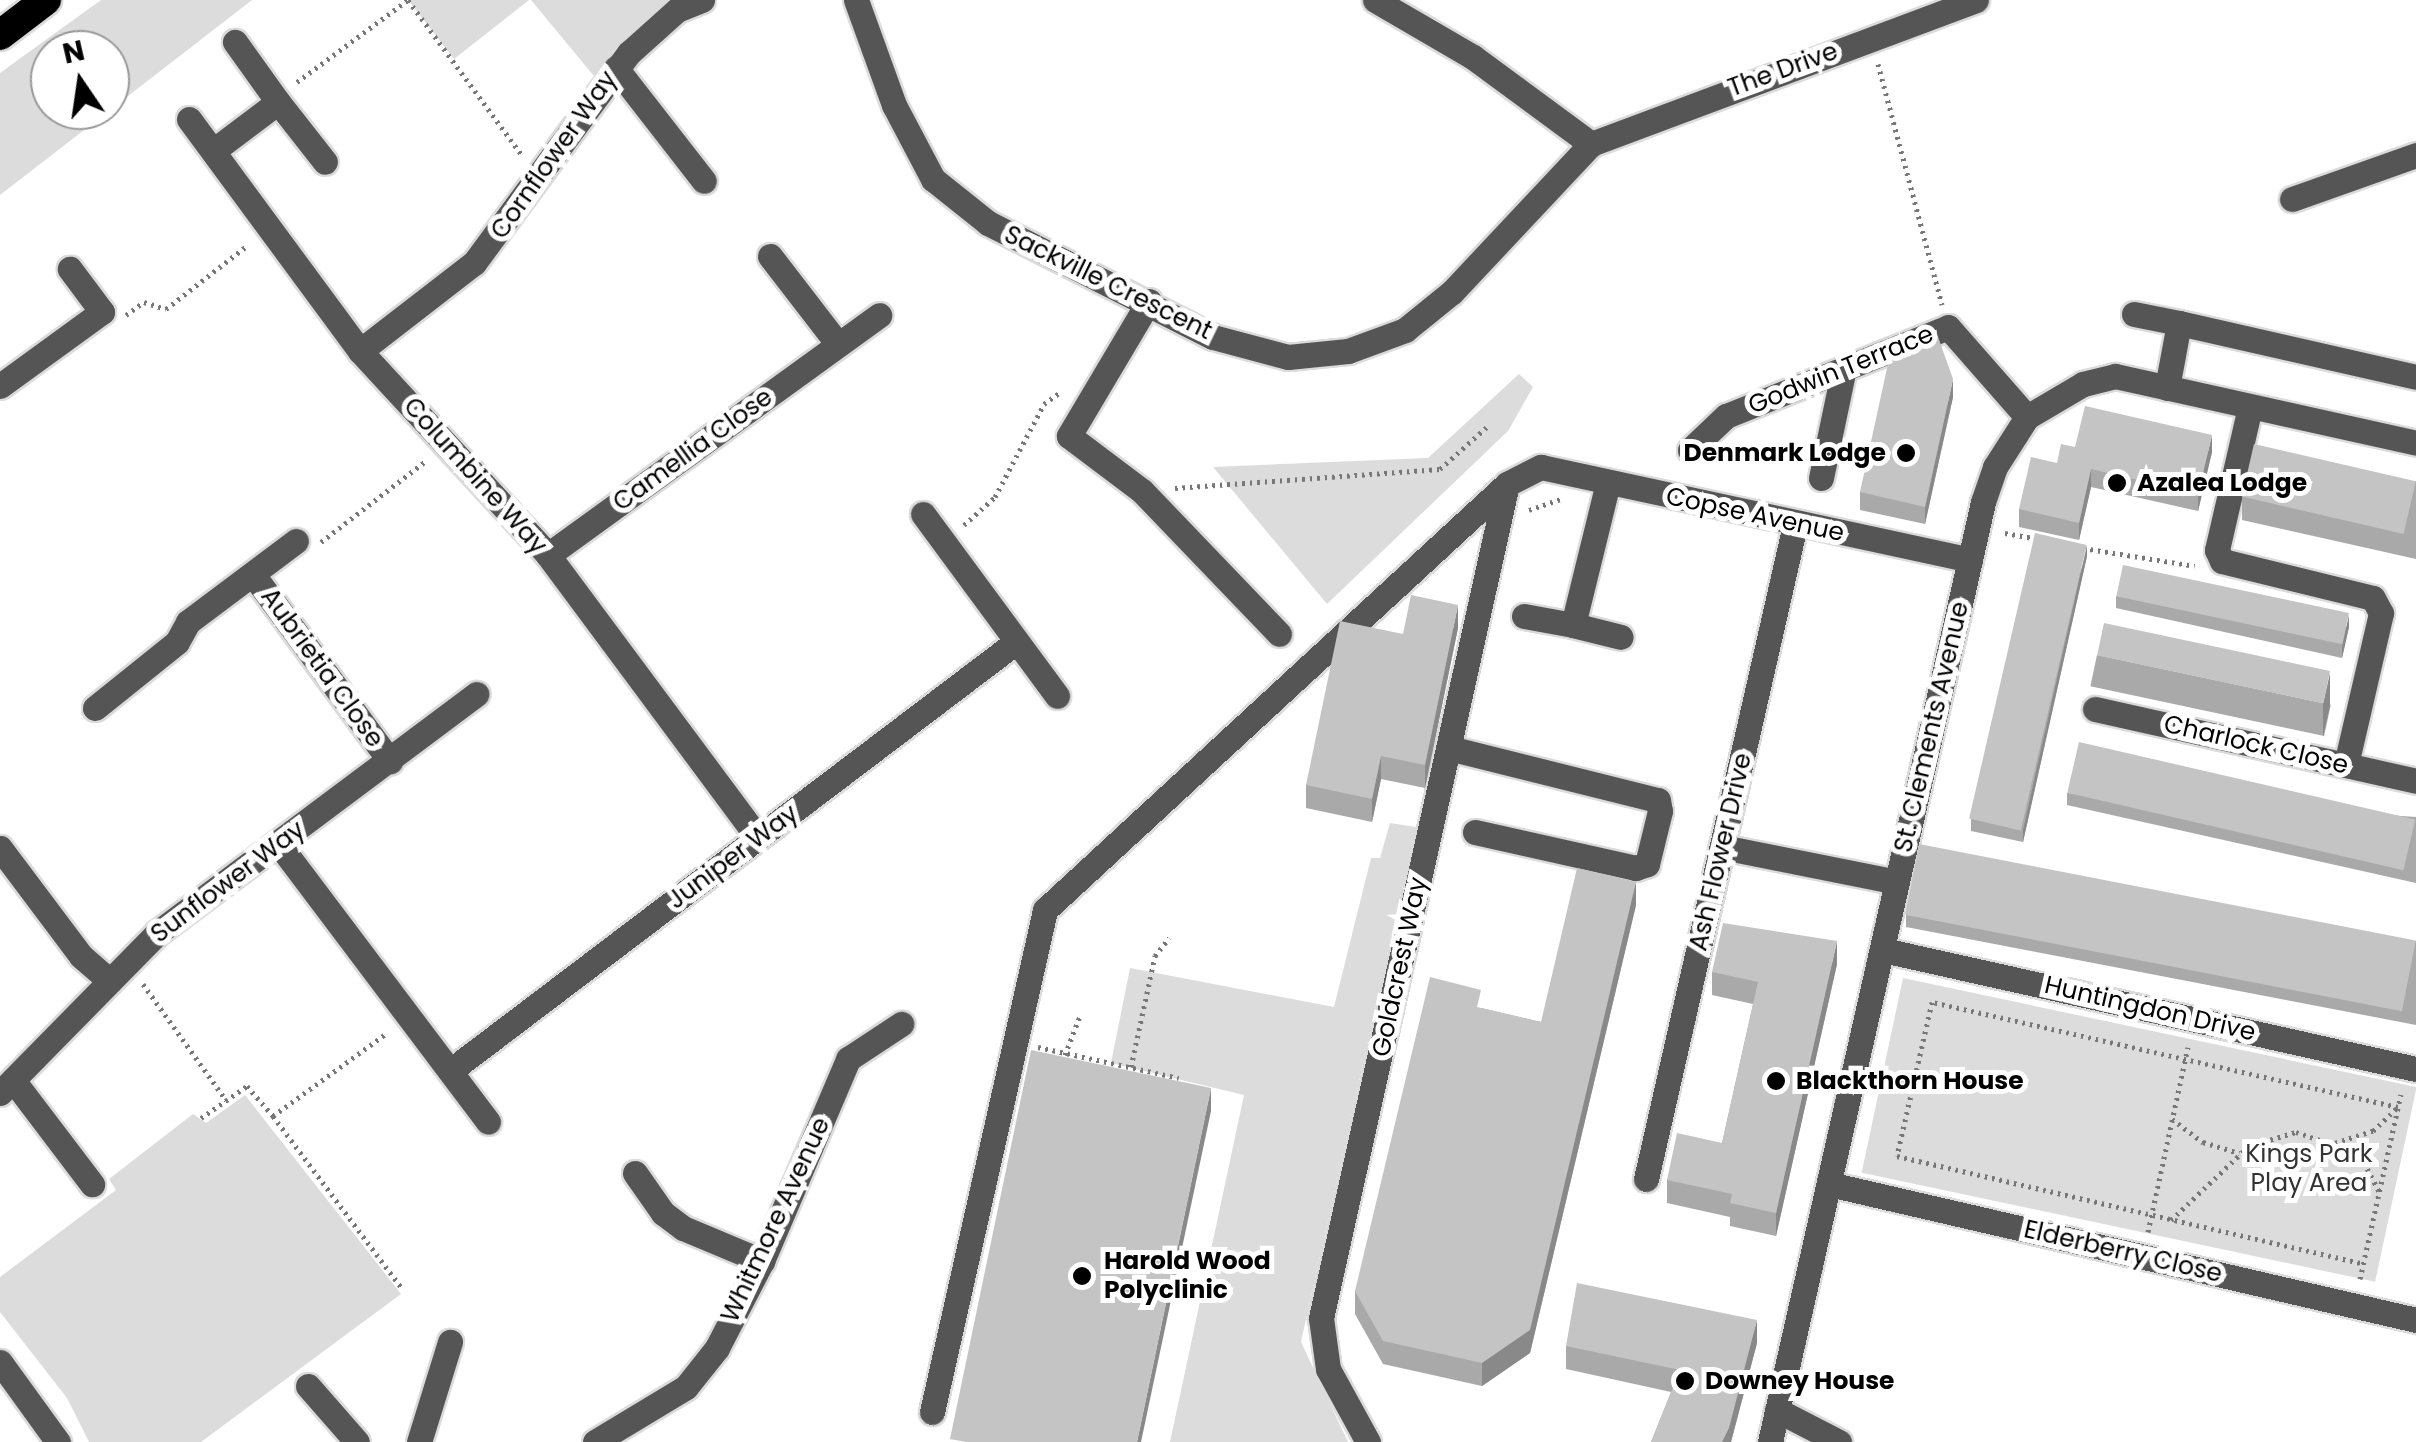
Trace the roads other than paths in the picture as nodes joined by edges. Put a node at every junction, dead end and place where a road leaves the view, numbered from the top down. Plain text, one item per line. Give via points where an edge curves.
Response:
1 (46, 0) edge
2 (702, 0) edge
3 (856, 0) edge
4 (1376, 0) edge
5 (1976, 0) edge
6 (0, 35) edge
7 (235, 42) dead end
8 (616, 68) junction
9 (278, 102) junction
10 (189, 119) dead end
11 (1591, 144) junction
12 (213, 151) junction
13 (2416, 155) edge
14 (325, 162) dead end
15 (704, 181) dead end
16 (2292, 200) dead end
17 (770, 256) dead end
18 (70, 269) dead end
19 (1148, 301) junction
20 (2134, 314) dead end
21 (878, 315) dead end
22 (2179, 323) junction
23 (837, 343) junction
24 (360, 351) junction
25 (1844, 368) junction
26 (4, 374) edge
27 (2416, 377) edge
28 (2167, 388) junction
29 (2250, 407) junction
30 (2027, 417) junction
31 (2416, 443) edge
32 (1690, 450) dead end
33 (1821, 478) dead end
34 (1608, 482) junction
35 (1506, 484) junction
36 (923, 514) dead end
37 (1795, 524) junction
38 (296, 541) road end
39 (548, 556) junction
40 (1970, 560) junction
41 (254, 576) junction
42 (1524, 616) dead end
43 (1573, 625) junction
44 (1279, 634) dead end
45 (1621, 637) dead end
46 (1016, 642) junction
47 (476, 694) dead end
48 (1057, 696) dead end
49 (94, 708) dead end
50 (2095, 709) dead end
51 (1449, 748) junction
52 (390, 761) junction
53 (2346, 765) junction
54 (2416, 781) edge
55 (1474, 832) dead end
56 (757, 836) junction
57 (278, 842) junction
58 (1722, 846) junction
59 (0, 848) edge
60 (1897, 882) junction
61 (1883, 950) junction
62 (118, 972) junction
63 (901, 1024) dead end
64 (2412, 1068) edge
65 (450, 1071) junction
66 (7, 1087) edge
67 (488, 1122) dead end
68 (635, 1174) dead end
69 (1646, 1179) dead end
70 (92, 1184) dead end
71 (1829, 1184) junction
72 (762, 1261) junction
73 (2416, 1320) edge
74 (450, 1342) dead end
75 (0, 1362) edge
76 (308, 1386) dead end
77 (1778, 1410) junction
78 (932, 1412) dead end
79 (601, 1440) edge
80 (58, 1442) edge
81 (357, 1442) edge
82 (419, 1442) edge
83 (1368, 1442) edge
84 (1770, 1442) edge
85 (1838, 1442) edge

1 - 6 highway
2 - 8 street, Cornflower Way via 676,10
3 - 19 street, Sackville Crescent via 894,105 933,180 988,223
4 - 11 street via 1474,57
5 - 11 street, The Drive
7 - 9 street
8 - 15 street
8 - 24 street, Cornflower Way via 474,263
9 - 12 street
9 - 14 street
10 - 12 street, Columbine Way
11 - 19 street, Sackville Crescent via 1452,292 1405,330 1348,351 1288,357 1213,336
12 - 24 street, Columbine Way
13 - 16 street
17 - 23 street
18 - 26 street via 102,312
19 - 44 street via 1068,436 1142,490
20 - 22 street
21 - 23 street, Camellia Close
22 - 27 street
22 - 28 street
23 - 39 street, Camellia Close
24 - 39 street, Columbine Way
25 - 30 street, Godwin Terrace via 1948,327
25 - 32 street, Godwin Terrace via 1726,416
25 - 33 street
28 - 29 street, St. Clements Avenue
28 - 30 street, St. Clements Avenue via 2114,376 2072,389
29 - 31 street, St. Clements Avenue
29 - 53 street via 2217,550 2222,560 2373,598 2380,613
30 - 40 street, St. Clements Avenue via 1995,467
34 - 35 street, Copse Avenue via 1540,467
34 - 37 street, Copse Avenue
34 - 43 street
35 - 51 street, Goldcrest Way
35 - 78 street via 1188,791 1046,910
36 - 46 street
37 - 40 street, Copse Avenue
37 - 58 street, Ash Flower Drive
38 - 41 street
39 - 56 street, Columbine Way
40 - 60 street, St. Clements Avenue
41 - 49 street via 188,622 178,642
41 - 52 street, Aubrietia Close
42 - 43 street
43 - 45 street
46 - 48 street
46 - 56 street, Juniper Way
47 - 52 street, Sunflower Way
50 - 53 street, Charlock Close
51 - 55 street via 1658,800 1660,811 1646,864 1636,868
51 - 83 street, Goldcrest Way via 1322,1318 1328,1369
52 - 57 street, Sunflower Way
53 - 54 street, Charlock Close
56 - 65 street, Juniper Way
57 - 62 street, Sunflower Way
57 - 65 street
58 - 60 street
58 - 69 street, Ash Flower Drive
59 - 62 street via 82,956
60 - 61 street, St. Clements Avenue
61 - 64 street, Huntingdon Drive
61 - 71 street, St. Clements Avenue
62 - 66 street, Sunflower Way
63 - 72 street, Whitmore Avenue via 848,1059
65 - 67 street
66 - 70 street
68 - 72 street via 663,1213
71 - 73 street, Elderberry Close
71 - 77 street, St. Clements Avenue
72 - 79 street, Whitmore Avenue via 717,1348 686,1387
74 - 82 street
75 - 80 street
76 - 81 street
77 - 84 street, St. Clements Avenue
77 - 85 street

